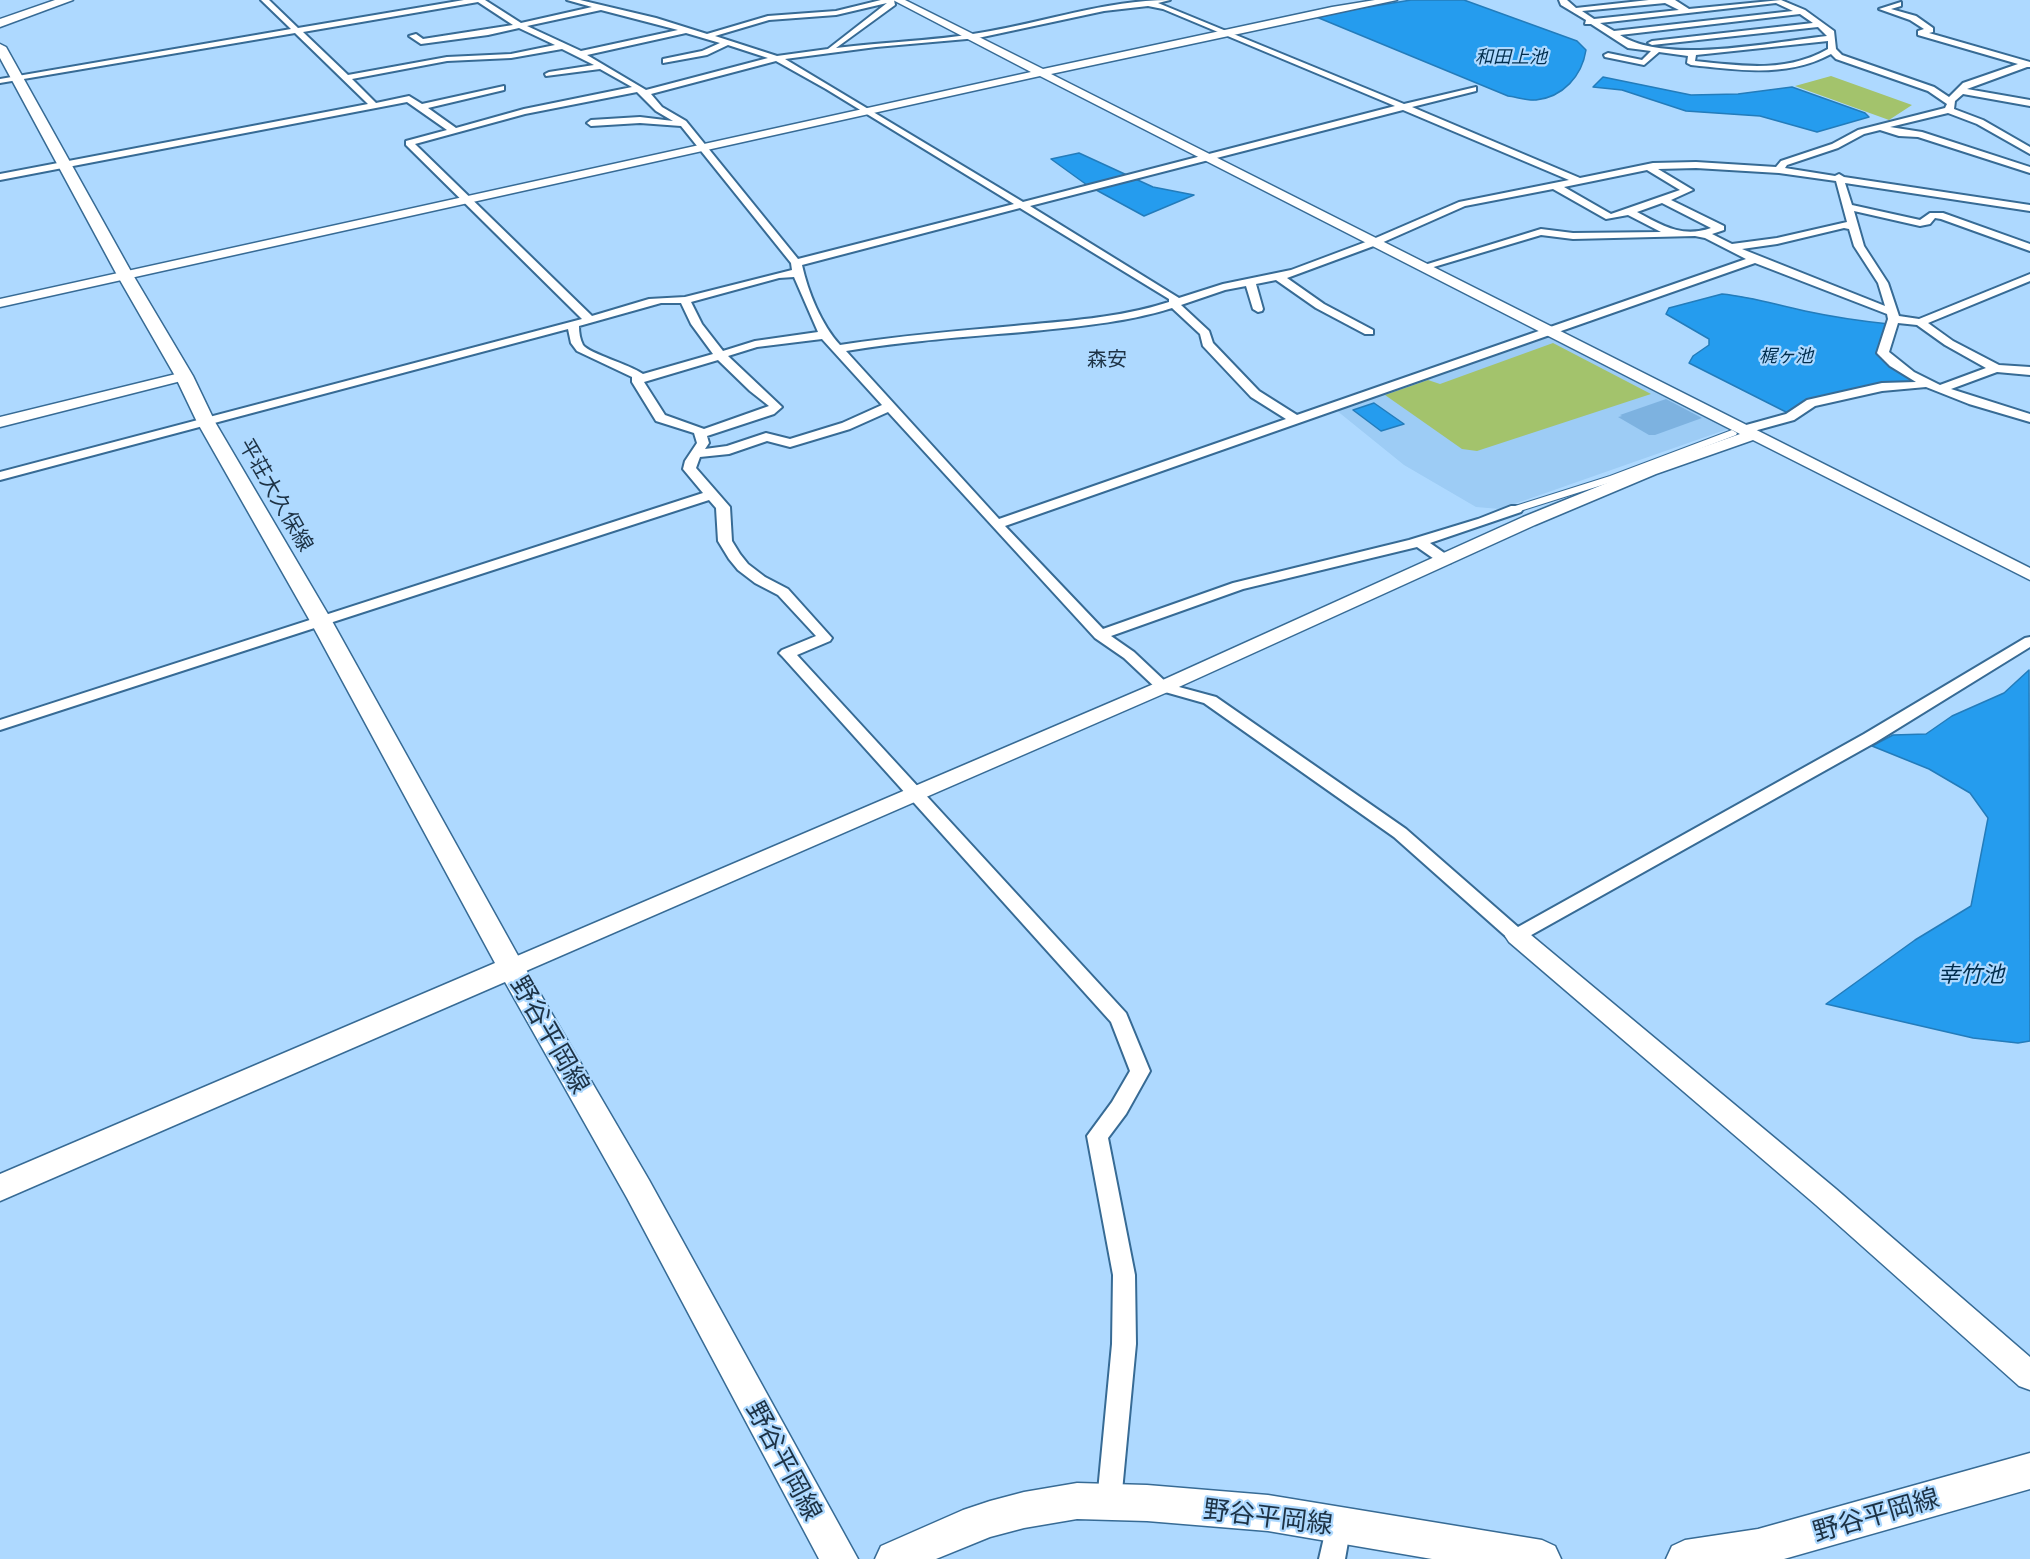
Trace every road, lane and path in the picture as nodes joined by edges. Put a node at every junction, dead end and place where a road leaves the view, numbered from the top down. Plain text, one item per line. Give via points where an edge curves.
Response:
1 (67, 0) edge
2 (265, 0) edge
3 (479, 0) edge
4 (571, 0) edge
5 (890, 0) edge
6 (897, 0) edge
7 (1166, 0) edge
8 (1392, 0) edge
9 (1563, 0) edge
10 (1668, 0) edge
11 (1140, 1) edge
12 (1776, 1) edge
13 (618, 2) dead end
14 (1898, 4) dead end
15 (602, 7) junction
16 (1574, 10) junction
17 (1689, 11) junction
18 (1803, 12) junction
19 (1592, 22) junction
20 (1712, 22) junction
21 (0, 23) edge
22 (1575, 23) dead end
23 (1821, 24) junction
24 (520, 26) junction
25 (298, 31) junction
26 (684, 31) junction
27 (1226, 32) junction
28 (1611, 33) junction
29 (1736, 34) junction
30 (413, 36) dead end
31 (966, 36) junction
32 (705, 37) junction
33 (1832, 38) junction
34 (725, 44) junction
35 (1760, 45) junction
36 (563, 46) junction
37 (1631, 46) junction
38 (0, 47) edge
39 (1657, 50) junction
40 (1722, 50) junction
41 (1832, 50) junction
42 (824, 51) junction
43 (667, 52) dead end
44 (580, 54) junction
45 (1692, 54) junction
46 (1608, 55) dead end
47 (679, 58) junction
48 (777, 58) junction
49 (666, 61) dead end
50 (2028, 64) edge
51 (1801, 65) junction
52 (603, 66) junction
53 (1759, 68) junction
54 (1041, 73) junction
55 (549, 74) dead end
56 (345, 78) junction
57 (8, 80) edge
58 (501, 88) dead end
59 (1473, 89) dead end
60 (641, 91) junction
61 (1961, 91) junction
62 (2030, 103) edge
63 (374, 105) junction
64 (1950, 105) junction
65 (422, 107) junction
66 (1402, 107) junction
67 (866, 111) junction
68 (591, 123) dead end
69 (683, 123) junction
70 (1880, 126) junction
71 (456, 132) junction
72 (703, 147) junction
73 (2030, 151) edge
74 (1209, 158) junction
75 (66, 164) junction
76 (1647, 166) junction
77 (1779, 170) junction
78 (2030, 170) edge
79 (0, 177) edge
80 (1839, 177) junction
81 (1577, 180) junction
82 (1554, 185) junction
83 (467, 199) junction
84 (1664, 200) junction
85 (1022, 206) junction
86 (1848, 207) junction
87 (2030, 208) edge
88 (1629, 212) junction
89 (1851, 226) junction
90 (1703, 234) junction
91 (1674, 235) junction
92 (1375, 242) junction
93 (1731, 247) junction
94 (2030, 248) edge
95 (1755, 259) junction
96 (1423, 267) junction
97 (796, 268) junction
98 (125, 275) junction
99 (1278, 276) junction
100 (2030, 277) edge
101 (1250, 281) junction
102 (685, 300) junction
103 (0, 303) edge
104 (1174, 304) junction
105 (1258, 309) dead end
106 (1893, 316) junction
107 (582, 322) junction
108 (1920, 322) junction
109 (1369, 332) dead end
110 (1549, 332) junction
111 (825, 335) junction
112 (837, 348) junction
113 (722, 355) junction
114 (1996, 368) junction
115 (2030, 371) edge
116 (184, 376) junction
117 (638, 379) junction
118 (1929, 383) junction
119 (1942, 388) junction
120 (891, 406) junction
121 (2030, 418) edge
122 (1297, 420) junction
123 (0, 422) edge
124 (206, 422) junction
125 (1743, 433) junction
126 (700, 434) junction
127 (695, 454) junction
128 (0, 476) edge
129 (713, 494) junction
130 (1515, 509) joint
131 (998, 524) junction
132 (1418, 541) junction
133 (1444, 560) junction
134 (2030, 575) edge
135 (321, 621) junction
136 (1100, 635) junction
137 (2030, 641) edge
138 (1163, 687) junction
139 (0, 725) edge
140 (914, 794) junction
141 (1517, 936) junction
142 (511, 968) junction
143 (0, 1188) edge
144 (2030, 1376) edge
145 (2030, 1472) edge
146 (1109, 1502) junction
147 (1335, 1542) edge
148 (839, 1559) edge
149 (894, 1559) edge
150 (1542, 1559) edge
151 (1697, 1559) edge

1 - 21 main road
2 - 25 street
3 - 24 street
3 - 25 street
4 - 15 street
5 - 32 street via 836,13 768,18
6 - 31 street
6 - 42 street
7 - 11 street
8 - 27 street
9 - 16 street
10 - 16 street
10 - 17 street
11 - 27 street
11 - 31 street
12 - 17 street
12 - 18 street
13 - 15 street
14 - 50 street via 1883,9 1913,18 1930,30 1921,33
15 - 24 street
15 - 26 street
16 - 19 street
17 - 19 street
17 - 20 street
18 - 20 street
18 - 23 street
19 - 22 street
19 - 28 street
20 - 28 street
20 - 29 street
23 - 29 street
23 - 33 street
24 - 30 street via 421,42
24 - 36 street
25 - 56 street
25 - 57 street
26 - 32 street
26 - 44 street
27 - 54 street
27 - 66 street
28 - 37 street
29 - 35 street
29 - 37 street
31 - 42 street
31 - 54 street
32 - 34 street
33 - 35 street
33 - 41 street
34 - 47 street
34 - 48 street
35 - 40 street
35 - 51 street
36 - 44 street
36 - 56 street via 511,56 447,59
37 - 39 street
38 - 57 main road, 平荘大久保線
39 - 45 street
39 - 46 street via 1644,63
40 - 45 street
40 - 53 street
41 - 51 street
41 - 64 street via 1848,61 1931,89
42 - 48 street
43 - 47 street
44 - 52 street
45 - 53 street via 1691,63
47 - 49 street
48 - 60 street
48 - 67 street
50 - 61 street via 1966,85
51 - 53 street
52 - 55 street
52 - 60 street
54 - 67 street
54 - 74 street
56 - 63 street
57 - 75 main road, 平荘大久保線
58 - 65 street
59 - 66 street
60 - 69 street via 659,109
60 - 71 street via 524,112
61 - 62 street
61 - 64 street
63 - 65 street via 409,99
63 - 75 street
64 - 70 street
64 - 73 street
65 - 71 street
66 - 74 street
66 - 81 street
67 - 72 street
67 - 85 street
68 - 69 street
69 - 72 street
70 - 77 street via 1784,163
70 - 78 street via 1899,133 1919,134
71 - 83 street via 409,143
72 - 83 street
72 - 97 street
74 - 85 street
74 - 92 street
75 - 79 street
75 - 98 main road, 平荘大久保線
76 - 77 street
76 - 81 street
76 - 84 street via 1688,190
77 - 80 street
80 - 86 street
80 - 87 street
81 - 82 street
82 - 88 street via 1610,217
82 - 92 street via 1462,204
83 - 98 street
83 - 107 street
84 - 88 street
84 - 90 street via 1720,228
85 - 97 street
85 - 104 street via 1174,298
86 - 89 street
86 - 94 street via 1920,223 1933,215 1943,216
88 - 91 street
89 - 93 street
89 - 106 street via 1883,283
90 - 91 street
90 - 93 street
91 - 96 street via 1573,236 1541,232
92 - 96 street
92 - 99 street
93 - 95 street
95 - 106 street
95 - 110 street
96 - 110 street
97 - 102 street
97 - 111 street
98 - 103 street
98 - 116 main road, 平荘大久保線
99 - 101 street
99 - 109 street via 1320,306
100 - 108 street
101 - 104 street
101 - 105 street
102 - 107 street via 669,298
102 - 113 street via 693,319
104 - 112 street via 1071,324
104 - 122 street via 1205,333 1207,344 1255,394
106 - 108 street
106 - 118 street via 1883,352 1893,364
107 - 117 street via 573,338 584,353 618,364
107 - 124 street
108 - 114 street
110 - 122 street
110 - 125 street
111 - 112 street
111 - 113 street via 755,344
112 - 120 street
113 - 117 street
113 - 126 street via 776,406
114 - 115 street
114 - 119 street
116 - 123 street
116 - 124 main road, 平荘大久保線
117 - 126 street via 660,418
118 - 119 street
118 - 125 street via 1882,387 1812,403 1790,417
119 - 121 street via 1999,411
120 - 127 street via 846,426 790,443 766,437 729,450
120 - 131 street
122 - 131 street
124 - 128 street
124 - 135 main road, 平荘大久保線
125 - 130 street
125 - 133 street
125 - 134 street
126 - 127 street via 703,443
127 - 129 street via 689,469
129 - 135 street
129 - 140 street via 723,507 725,541 734,556 752,573 783,592 825,638 787,653
130 - 132 street
131 - 136 street
132 - 133 street
132 - 136 street via 1237,587
133 - 138 street
135 - 139 street
135 - 142 main road, 平荘大久保線
136 - 138 street via 1129,655
137 - 141 street via 1870,738
138 - 140 street
138 - 141 street via 1210,700 1400,833
140 - 142 street
140 - 146 street via 1119,1018 1140,1071 1097,1136 1124,1275 1124,1344
141 - 144 street via 1826,1197
142 - 143 main road, 野谷平岡線
142 - 148 main road, 野谷平岡線 via 638,1189
145 - 151 main road, 野谷平岡線 via 1758,1548
146 - 147 main road, 野谷平岡線 via 1268,1514
146 - 149 main road, 野谷平岡線 via 1077,1501 990,1519
147 - 150 main road, 野谷平岡線

